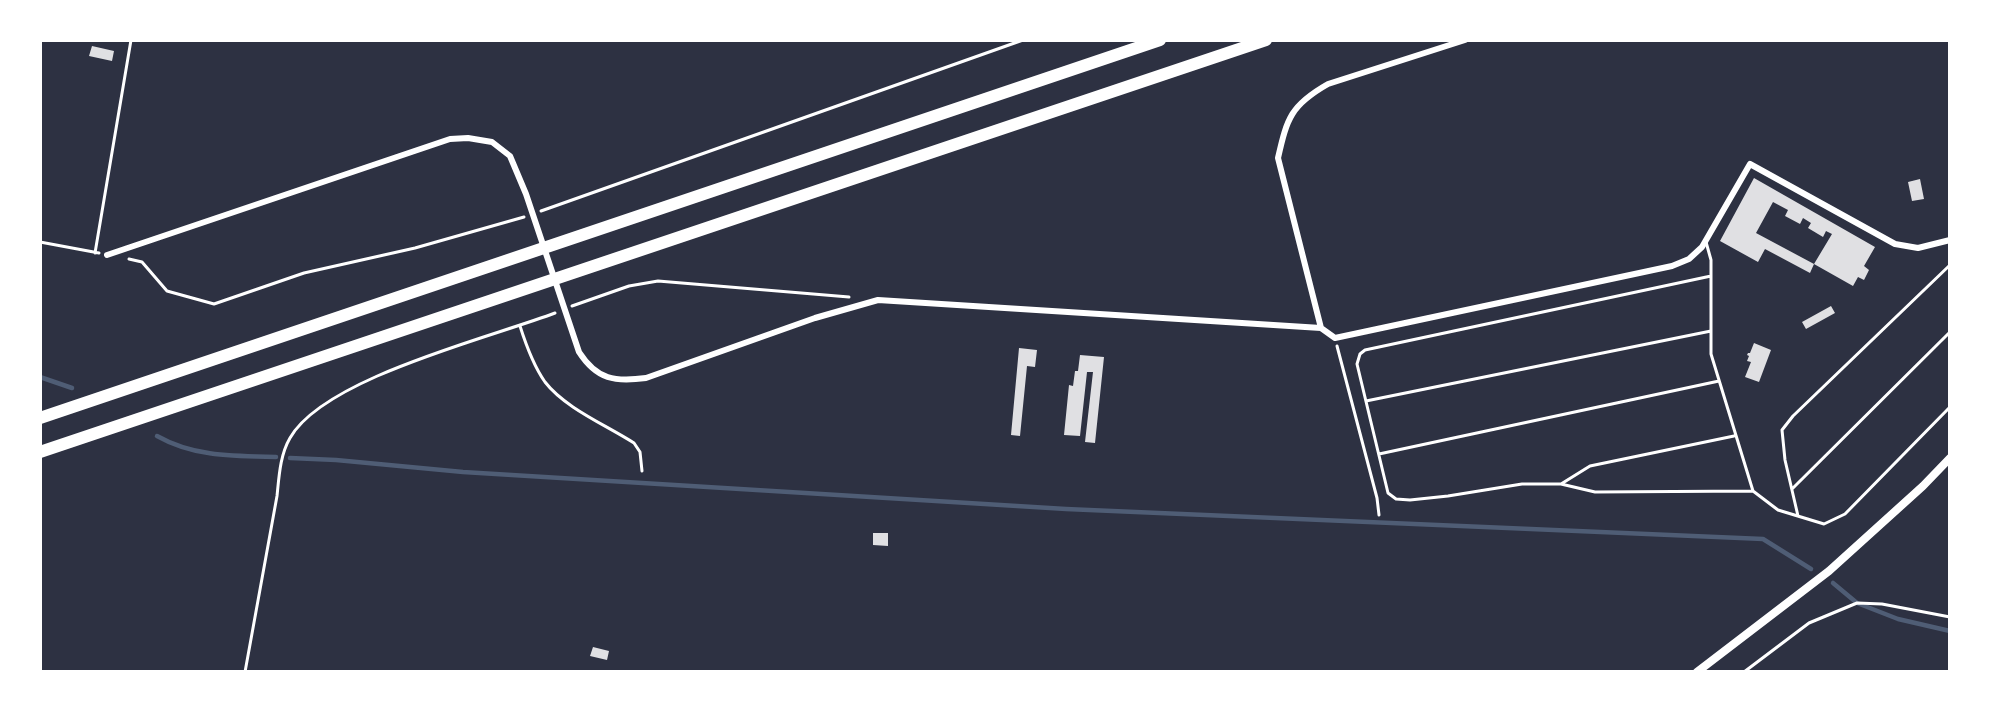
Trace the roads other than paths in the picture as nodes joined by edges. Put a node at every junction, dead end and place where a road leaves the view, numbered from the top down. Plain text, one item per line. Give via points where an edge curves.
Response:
1 (1160, 40) edge
2 (1266, 40) edge
3 (1465, 40) edge
4 (1706, 240) junction
5 (1950, 240) edge
6 (107, 255) dead end
7 (1950, 265) edge
8 (1711, 276) junction
9 (1322, 328) junction
10 (1711, 331) junction
11 (1950, 332) edge
12 (1719, 381) junction
13 (1366, 401) junction
14 (1950, 407) edge
15 (40, 418) edge
16 (1735, 436) junction
17 (41, 452) edge
18 (1379, 454) junction
19 (1950, 458) edge
20 (1561, 484) junction
21 (1792, 489) junction
22 (1753, 491) junction
23 (1798, 516) junction
24 (1696, 672) edge

1 - 15 highway
2 - 17 highway
3 - 9 street via 1328,84 1293,110 1278,158
4 - 5 street via 1750,164 1895,244 1918,248
4 - 8 lane
4 - 9 street via 1689,259 1672,266 1335,338
6 - 9 street via 450,139 468,138 492,142 510,156 579,352 588,366 605,377 624,381 646,378 815,318 878,300
7 - 21 lane via 1782,430
8 - 10 lane
8 - 13 lane via 1365,350 1359,354 1357,364
10 - 12 lane via 1710,354
10 - 13 lane
11 - 21 lane
12 - 16 lane
12 - 18 lane
13 - 18 lane
14 - 23 lane via 1845,514 1824,524
16 - 20 lane via 1590,466
16 - 22 lane
18 - 20 lane via 1388,493 1396,499 1448,496 1522,484
19 - 24 street via 1828,572
20 - 22 lane via 1595,492
21 - 23 lane
22 - 23 lane via 1778,510

